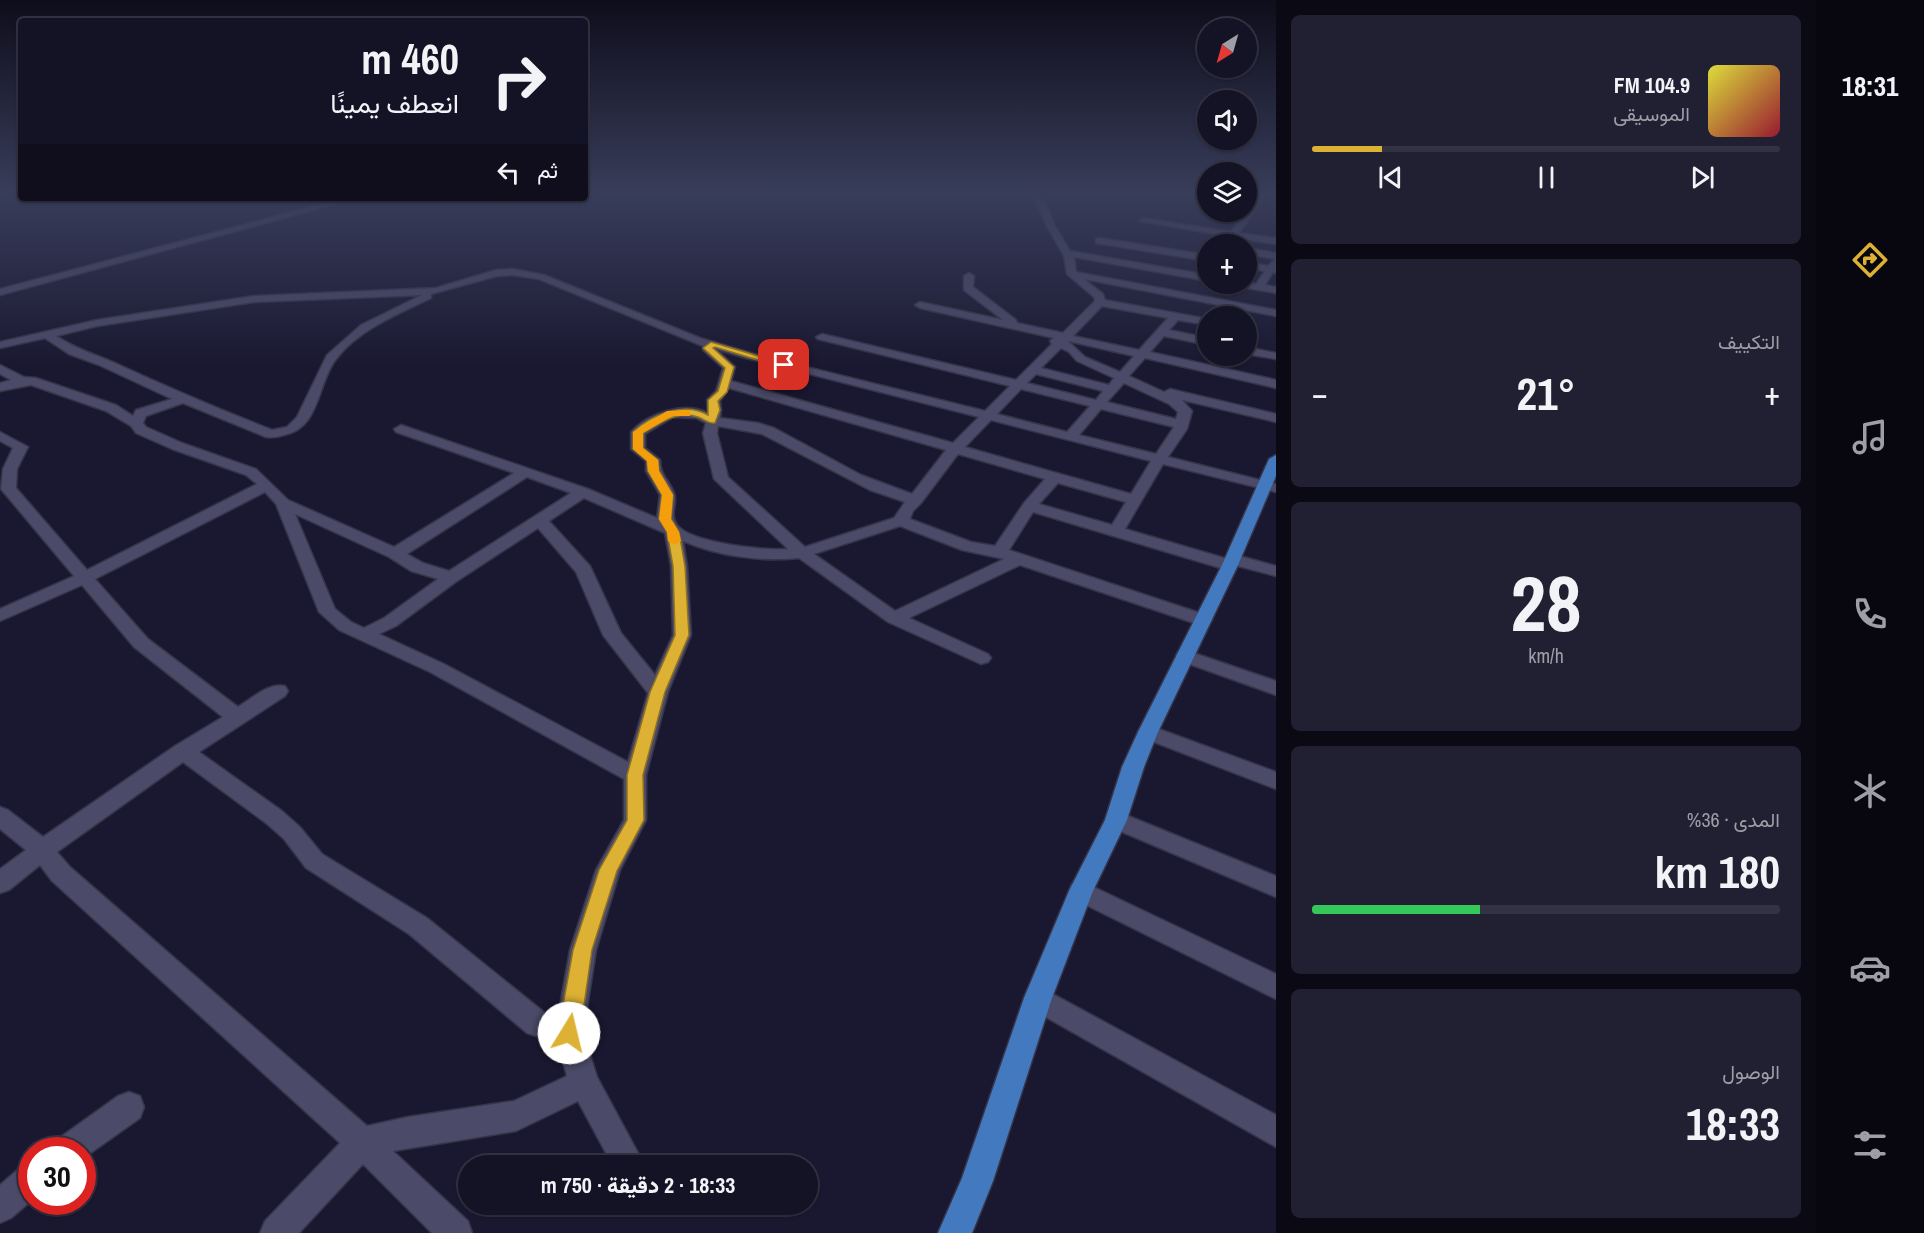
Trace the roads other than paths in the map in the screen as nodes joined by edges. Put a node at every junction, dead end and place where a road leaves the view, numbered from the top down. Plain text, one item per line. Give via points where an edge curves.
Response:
1 (160, 250) edge
2 (1066, 250) edge
3 (1134, 250) edge
4 (1153, 250) edge
5 (1068, 253) junction
6 (1257, 253) edge
7 (1197, 256) edge
8 (1276, 256) edge
9 (1121, 262) junction
10 (1257, 266) edge
11 (1274, 267) edge
12 (1072, 274) junction
13 (969, 276) dead end
14 (1197, 276) edge
15 (1197, 286) edge
16 (1259, 287) joint
17 (1276, 290) edge
18 (436, 291) junction
19 (0, 292) edge
20 (1189, 296) junction
21 (1100, 302) junction
22 (920, 305) dead end
23 (1223, 306) edge
24 (1257, 312) edge
25 (1276, 312) edge
26 (1175, 316) junction
27 (1197, 320) edge
28 (1020, 328) junction
29 (1162, 332) junction
30 (48, 335) junction
31 (822, 337) dead end
32 (1063, 340) junction
33 (1197, 340) edge
34 (714, 344) junction
35 (0, 345) edge
36 (1257, 352) edge
37 (1142, 355) junction
38 (1276, 356) edge
39 (0, 369) edge
40 (1033, 370) junction
41 (22, 381) junction
42 (723, 382) junction
43 (1116, 382) junction
44 (1276, 384) edge
45 (1017, 385) junction
46 (0, 387) edge
47 (1177, 398) junction
48 (183, 399) junction
49 (1098, 404) junction
50 (986, 415) junction
51 (713, 416) junction
52 (1276, 418) edge
53 (136, 423) junction
54 (1180, 424) junction
55 (401, 429) dead end
56 (0, 436) edge
57 (1070, 437) junction
58 (956, 448) junction
59 (1159, 459) junction
60 (1276, 459) edge
61 (8, 461) edge
62 (524, 473) junction
63 (1055, 477) junction
64 (267, 484) junction
65 (1271, 486) edge
66 (583, 492) junction
67 (916, 500) junction
68 (1135, 500) junction
69 (283, 503) junction
70 (1029, 506) junction
71 (539, 520) junction
72 (901, 521) junction
73 (673, 532) junction
74 (1115, 533) junction
75 (801, 553) junction
76 (999, 553) junction
77 (395, 554) junction
78 (1018, 559) junction
79 (1231, 562) junction
80 (1276, 571) edge
81 (86, 577) junction
82 (451, 577) junction
83 (0, 616) edge
84 (894, 618) junction
85 (1203, 620) junction
86 (365, 634) junction
87 (1185, 656) junction
88 (981, 658) dead end
89 (1276, 688) edge
90 (278, 691) dead end
91 (658, 692) junction
92 (237, 717) junction
93 (1148, 732) junction
94 (183, 751) junction
95 (635, 775) junction
96 (1276, 781) edge
97 (0, 816) edge
98 (1116, 820) junction
99 (42, 850) junction
100 (0, 884) edge
101 (1276, 887) edge
102 (1081, 891) junction
103 (1276, 987) edge
104 (1038, 998) junction
105 (569, 1033) junction
106 (584, 1083) junction
107 (129, 1107) dead end
108 (1276, 1132) edge
109 (87, 1137) edge
110 (362, 1142) junction
111 (624, 1155) edge
112 (18, 1191) edge
113 (0, 1207) edge
114 (277, 1233) edge
115 (456, 1233) edge
116 (955, 1233) edge

1 - 19 street
2 - 5 street
3 - 9 street
4 - 7 street
5 - 9 street
5 - 12 street
6 - 8 street
9 - 14 street
10 - 11 street
11 - 16 street
12 - 20 street
12 - 21 street via 1099,296
13 - 28 street via 968,288
15 - 20 street
16 - 17 street
18 - 30 street via 254,299 97,323
18 - 34 street via 496,273 541,277
18 - 48 street via 365,327 331,357 303,419 291,430 271,434
20 - 23 street
21 - 26 street
21 - 32 street
22 - 28 street
24 - 25 street
26 - 27 street
26 - 29 street
28 - 32 street
29 - 33 street
29 - 37 street
30 - 35 street
30 - 48 street via 73,352
31 - 45 street
32 - 37 street
32 - 40 street
32 - 43 street via 1081,359
34 - 42 street via 707,348 729,367
34 - 50 street via 801,370
36 - 38 street
37 - 43 street
37 - 44 street
39 - 41 street
40 - 43 street
40 - 45 street
41 - 46 street
41 - 53 street via 111,408
42 - 51 street via 722,392 713,400
42 - 58 street
43 - 47 street
43 - 49 street
45 - 49 street
45 - 50 street
47 - 52 street
47 - 54 street via 1185,411
48 - 53 street via 141,413
49 - 54 street
49 - 57 street
50 - 57 street
50 - 58 street
51 - 67 street via 769,431 890,495
51 - 73 street via 670,413 638,432 638,449 653,460 653,471 668,495 665,519
51 - 75 street via 710,433 721,479
53 - 64 street via 141,430 251,472
54 - 59 street
55 - 62 street
56 - 61 street via 21,447
57 - 59 street
58 - 63 street
58 - 67 street
59 - 65 street
59 - 68 street
60 - 65 main road
61 - 81 street via 8,489
62 - 66 street
62 - 77 street
63 - 68 street
63 - 70 street
64 - 69 street
64 - 81 street
65 - 79 main road
66 - 71 street
66 - 73 street
67 - 72 street
68 - 74 street
69 - 77 street
69 - 86 street via 328,612 345,626
70 - 74 street
70 - 76 street
71 - 82 street
71 - 91 street via 584,570 612,635
72 - 75 street
72 - 76 street via 968,547
73 - 75 street via 713,548 781,555
73 - 91 street via 679,566 682,635
74 - 79 street
75 - 84 street
76 - 78 street
77 - 82 street via 417,567
78 - 84 street
78 - 85 street
79 - 80 street
79 - 85 main road
81 - 83 street
81 - 92 street via 141,643
82 - 86 street via 390,622
84 - 88 street
85 - 87 main road
86 - 95 street via 437,668
87 - 89 street
87 - 93 main road
90 - 92 street
91 - 95 street
92 - 94 street
93 - 96 street
93 - 98 main road
94 - 99 street
94 - 105 street via 274,817 314,861 417,926 537,1024
95 - 105 street via 635,820 608,870 582,950
97 - 99 street
98 - 101 street
98 - 102 main road
99 - 100 street
99 - 110 street via 61,874
102 - 103 street
102 - 104 main road
104 - 108 street
104 - 116 main road via 977,1181
105 - 106 street
106 - 110 street via 516,1116
106 - 111 street
107 - 109 street
110 - 114 street
110 - 115 street
112 - 113 street

